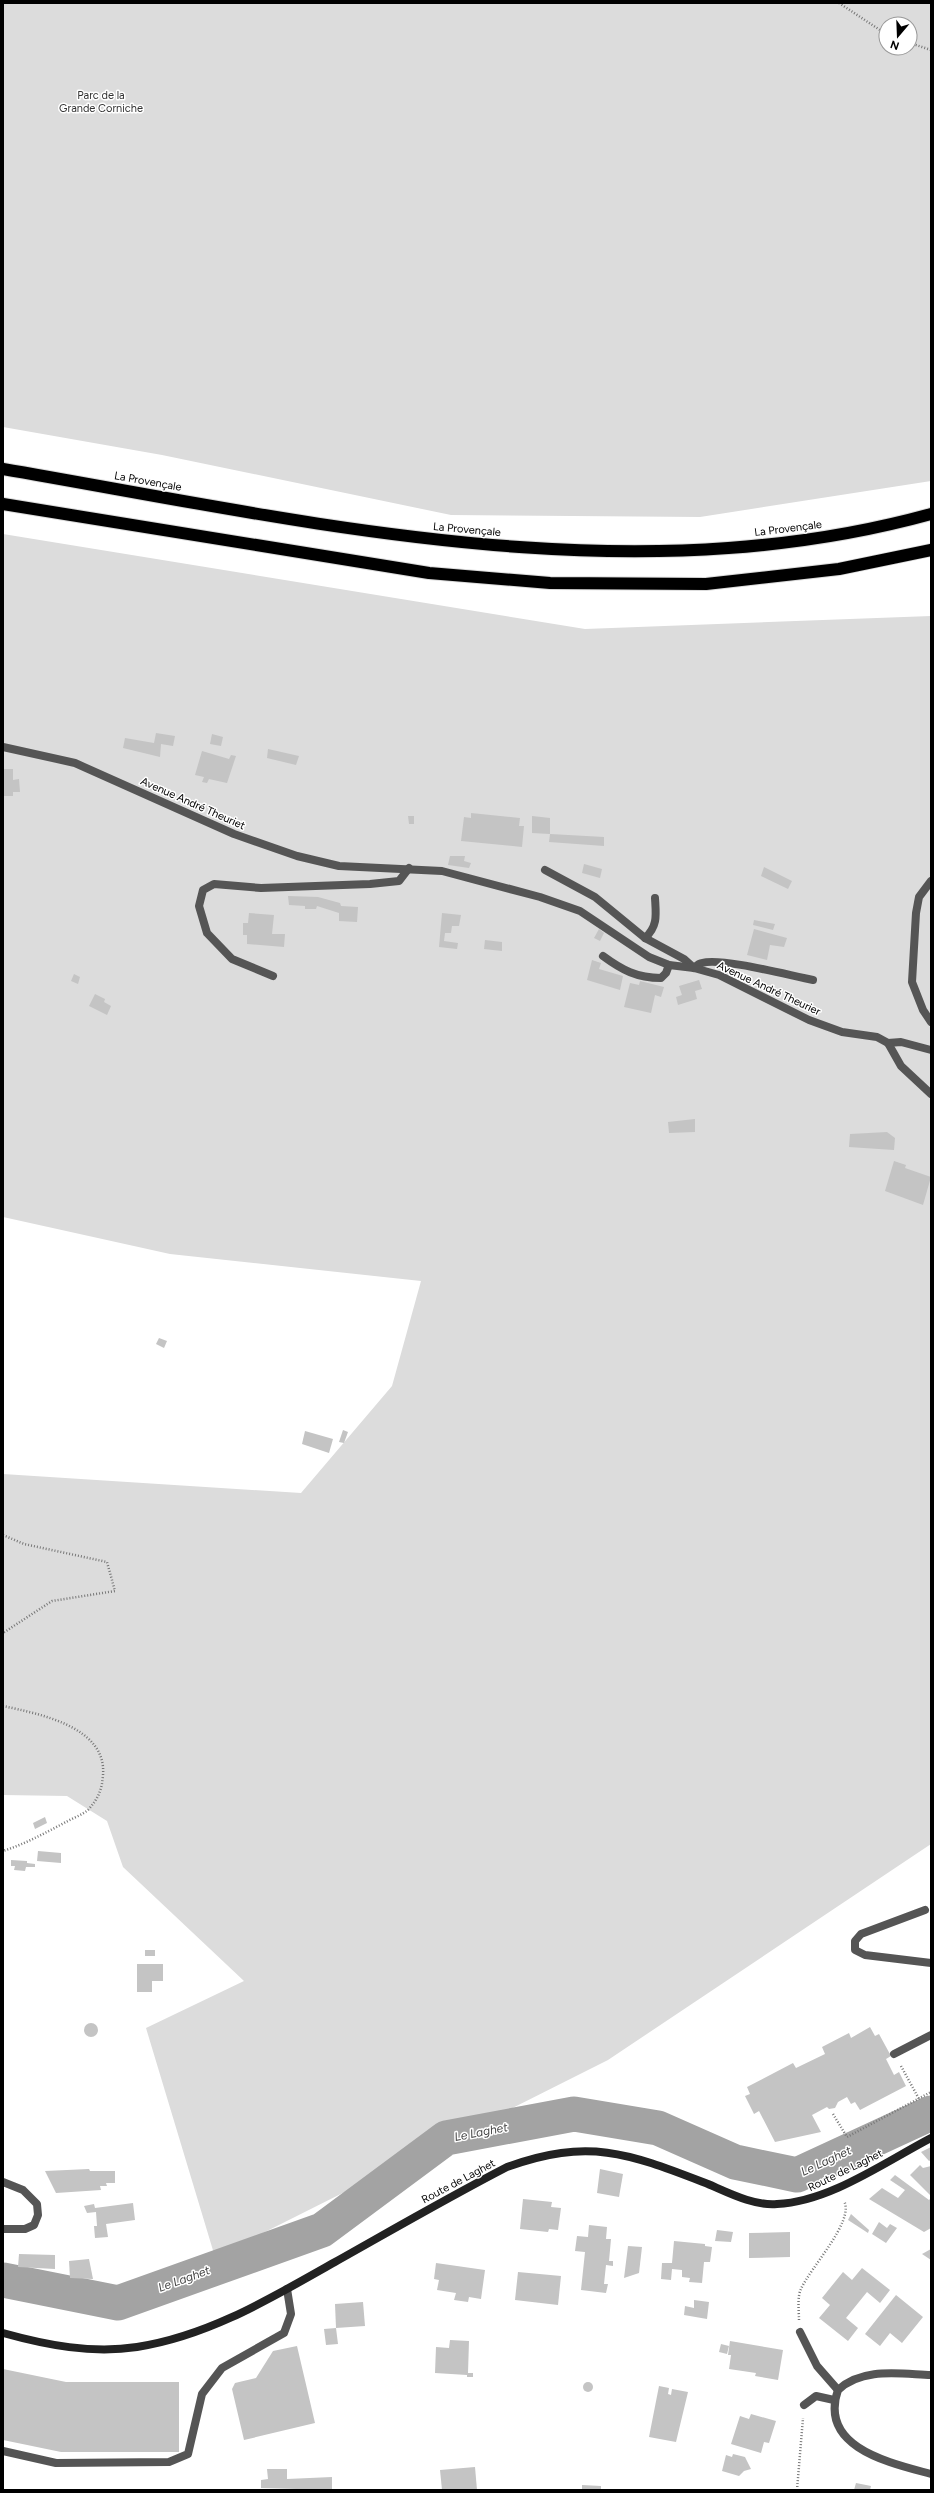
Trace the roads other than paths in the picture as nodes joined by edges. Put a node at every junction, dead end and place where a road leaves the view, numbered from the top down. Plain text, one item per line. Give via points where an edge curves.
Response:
1 (3, 469) edge
2 (3, 504) edge
3 (931, 514) edge
4 (931, 550) edge
5 (3, 747) edge
6 (409, 868) junction
7 (376, 869) joint
8 (545, 870) dead end
9 (931, 880) edge
10 (655, 898) dead end
11 (645, 938) junction
12 (603, 956) dead end
13 (669, 965) junction
14 (694, 968) junction
15 (273, 976) dead end
16 (813, 980) dead end
17 (931, 1022) edge
18 (888, 1043) junction
19 (931, 1050) edge
20 (931, 1094) edge
21 (925, 1910) dead end
22 (931, 1963) edge
23 (931, 2035) edge
24 (894, 2054) road end
25 (931, 2138) edge
26 (3, 2182) edge
27 (3, 2230) edge
28 (287, 2289) junction
29 (800, 2332) dead end
30 (3, 2333) edge
31 (931, 2375) edge
32 (838, 2390) junction
33 (834, 2400) junction
34 (804, 2405) road end
35 (3, 2451) edge
36 (931, 2474) edge

1 - 3 highway, La Provençale via 371,530 456,542 561,549 647,551 738,547 832,536
2 - 4 highway via 429,573 550,583 706,584 839,568
5 - 7 street, Avenue André Theuriet via 75,763 234,834 297,856 339,866
6 - 7 street, Avenue André Theurier
6 - 13 street, Avenue André Theurier via 442,871 540,896 580,911 649,957
6 - 15 street via 399,881 261,888 214,884 203,890 199,906 207,933 232,959
8 - 11 street via 595,897
9 - 17 street via 918,897 912,982 923,1010
10 - 11 street via 657,919 652,932
11 - 14 street via 684,959
12 - 13 street via 624,971 645,978 660,978 666,973
13 - 14 street, Avenue André Theurier
14 - 16 street via 701,963 714,963
14 - 18 street, Avenue André Theurier via 719,975 809,1020 842,1032 877,1037
18 - 19 street, Avenue André Theurier via 901,1042
18 - 20 street via 901,1066
21 - 22 street via 861,1934 855,1941 855,1950 865,1955
23 - 24 street
25 - 28 main road, Route de Laghet via 812,2199 775,2204 753,2201 732,2194 645,2159 597,2151 546,2155 507,2167
26 - 27 street via 23,2190 37,2204 38,2215 34,2225 25,2229
28 - 30 main road, Route de Laghet via 240,2314 193,2334 135,2348 75,2348
28 - 35 street via 291,2314 284,2332 222,2368 202,2394 188,2454 169,2462 56,2463
29 - 32 street via 817,2366
31 - 32 street via 891,2374 856,2377
32 - 33 street
33 - 34 street via 816,2396
33 - 36 street via 833,2410 842,2431 862,2451

